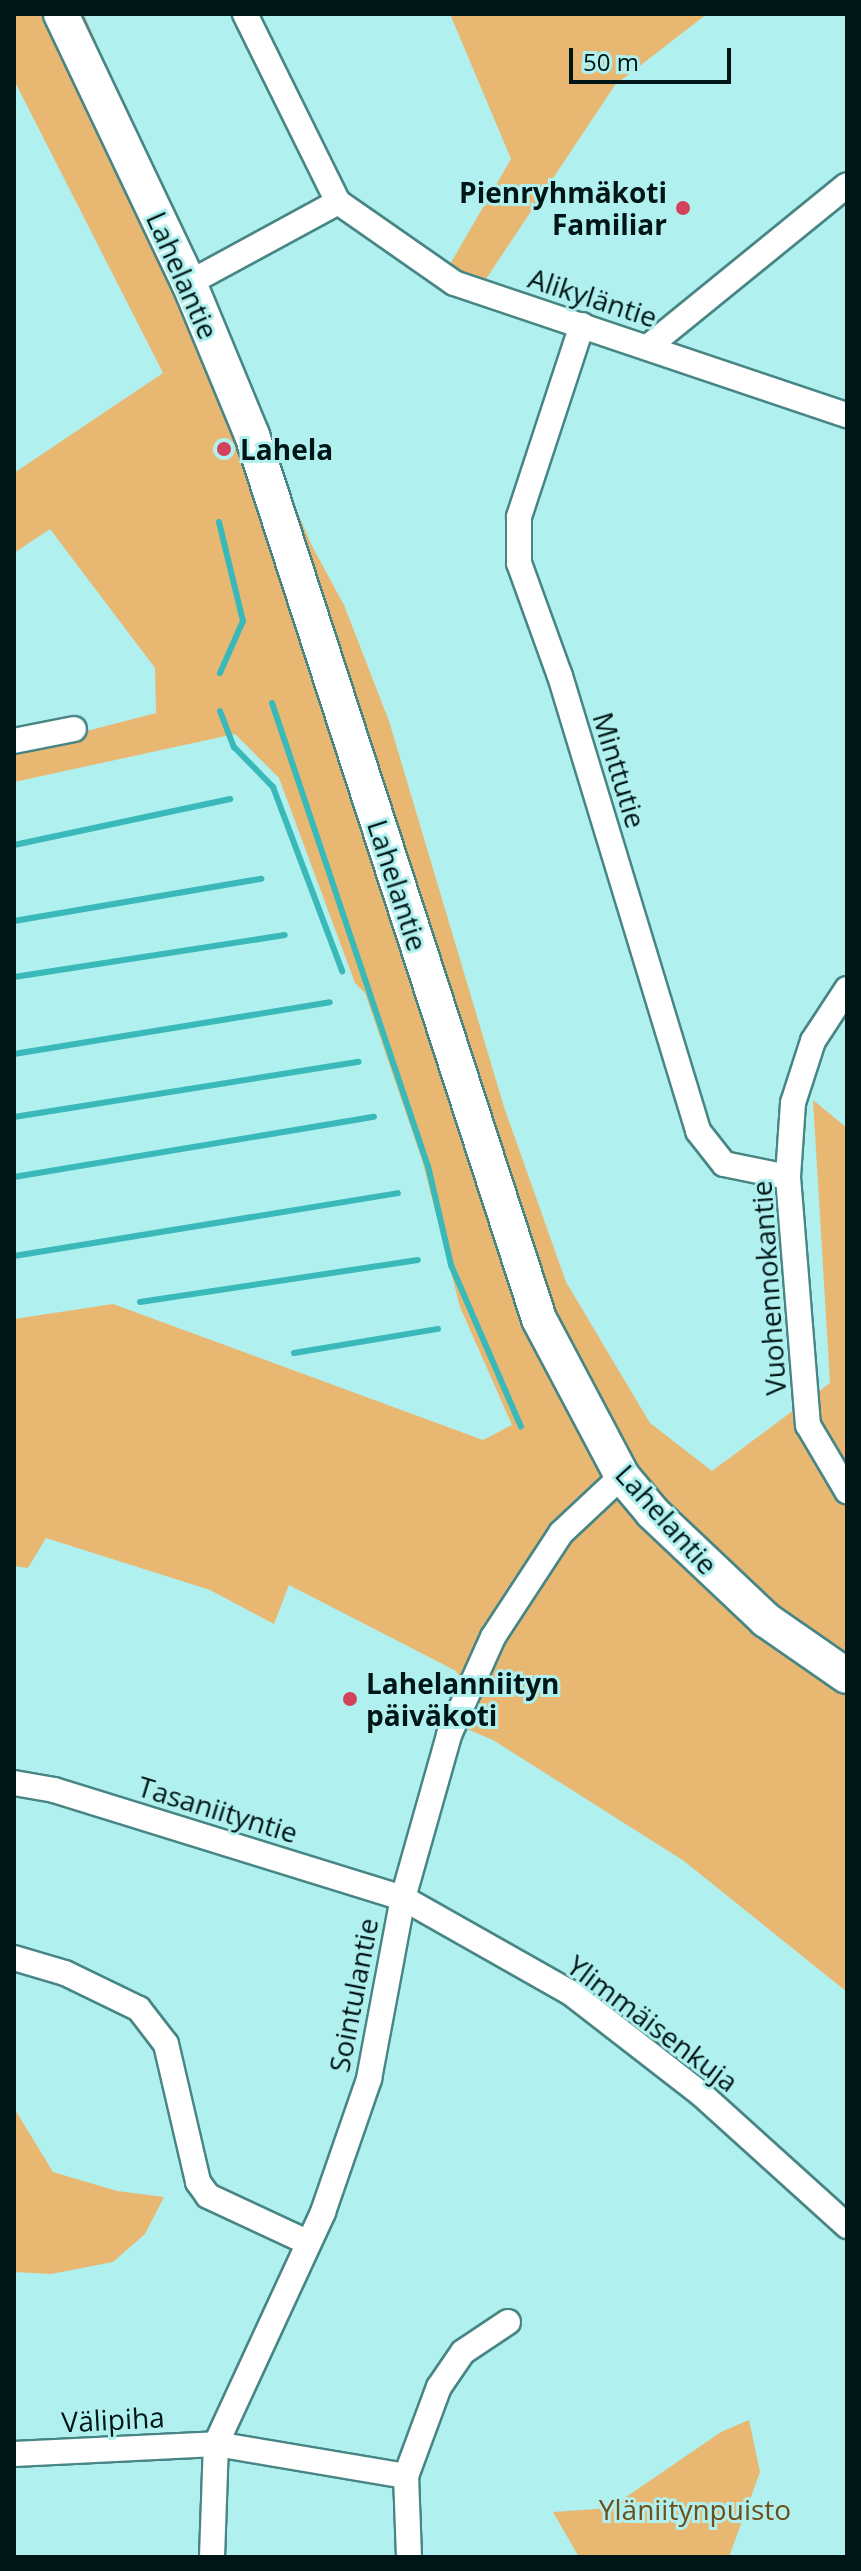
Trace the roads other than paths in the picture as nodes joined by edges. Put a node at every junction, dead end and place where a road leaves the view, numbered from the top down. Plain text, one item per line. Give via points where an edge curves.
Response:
1 (61, 14) edge
2 (245, 14) edge
3 (847, 185) edge
4 (338, 202) junction
5 (189, 283) junction
6 (582, 325) junction
7 (649, 346) junction
8 (847, 415) edge
9 (74, 729) dead end
10 (14, 741) edge
11 (847, 989) edge
12 (788, 1177) junction
13 (622, 1476) junction
14 (847, 1491) edge
15 (847, 1676) edge
16 (14, 1783) edge
17 (403, 1898) junction
18 (14, 1958) edge
19 (847, 2226) edge
20 (309, 2243) junction
21 (508, 2322) dead end
22 (216, 2444) junction
23 (14, 2454) edge
24 (406, 2476) junction
25 (212, 2557) edge
26 (409, 2557) edge

1 - 5 main road, Lahelantie
2 - 4 street, Alikyläntie
3 - 7 street
4 - 5 street
4 - 6 street, Alikyläntie via 454,283
5 - 13 main road, Lahelantie via 301,572 346,729 539,1319
6 - 7 street, Alikyläntie
6 - 12 street, Minttutie via 519,517 519,563 560,676 698,1131 724,1164
7 - 8 street, Alikyläntie
9 - 10 street
11 - 12 street, Vuohennokantie via 813,1041 793,1103
12 - 14 street, Vuohennokantie via 808,1425
13 - 15 main road, Lahelantie via 737,1595
13 - 17 street, Sointulantie via 561,1533 493,1637 449,1735
16 - 17 street, Tasaniityntie via 54,1790
17 - 19 street, Ylimmäisenkuja via 571,1993 701,2094
17 - 20 street, Sointulantie via 369,2079
18 - 20 street via 65,1973 139,2009 166,2044 203,2189
20 - 22 street, Sointulantie
21 - 24 street via 463,2352 439,2387
22 - 23 street, Välipiha
22 - 24 street, Välipiha
22 - 25 street, Sointulantie
24 - 26 street

